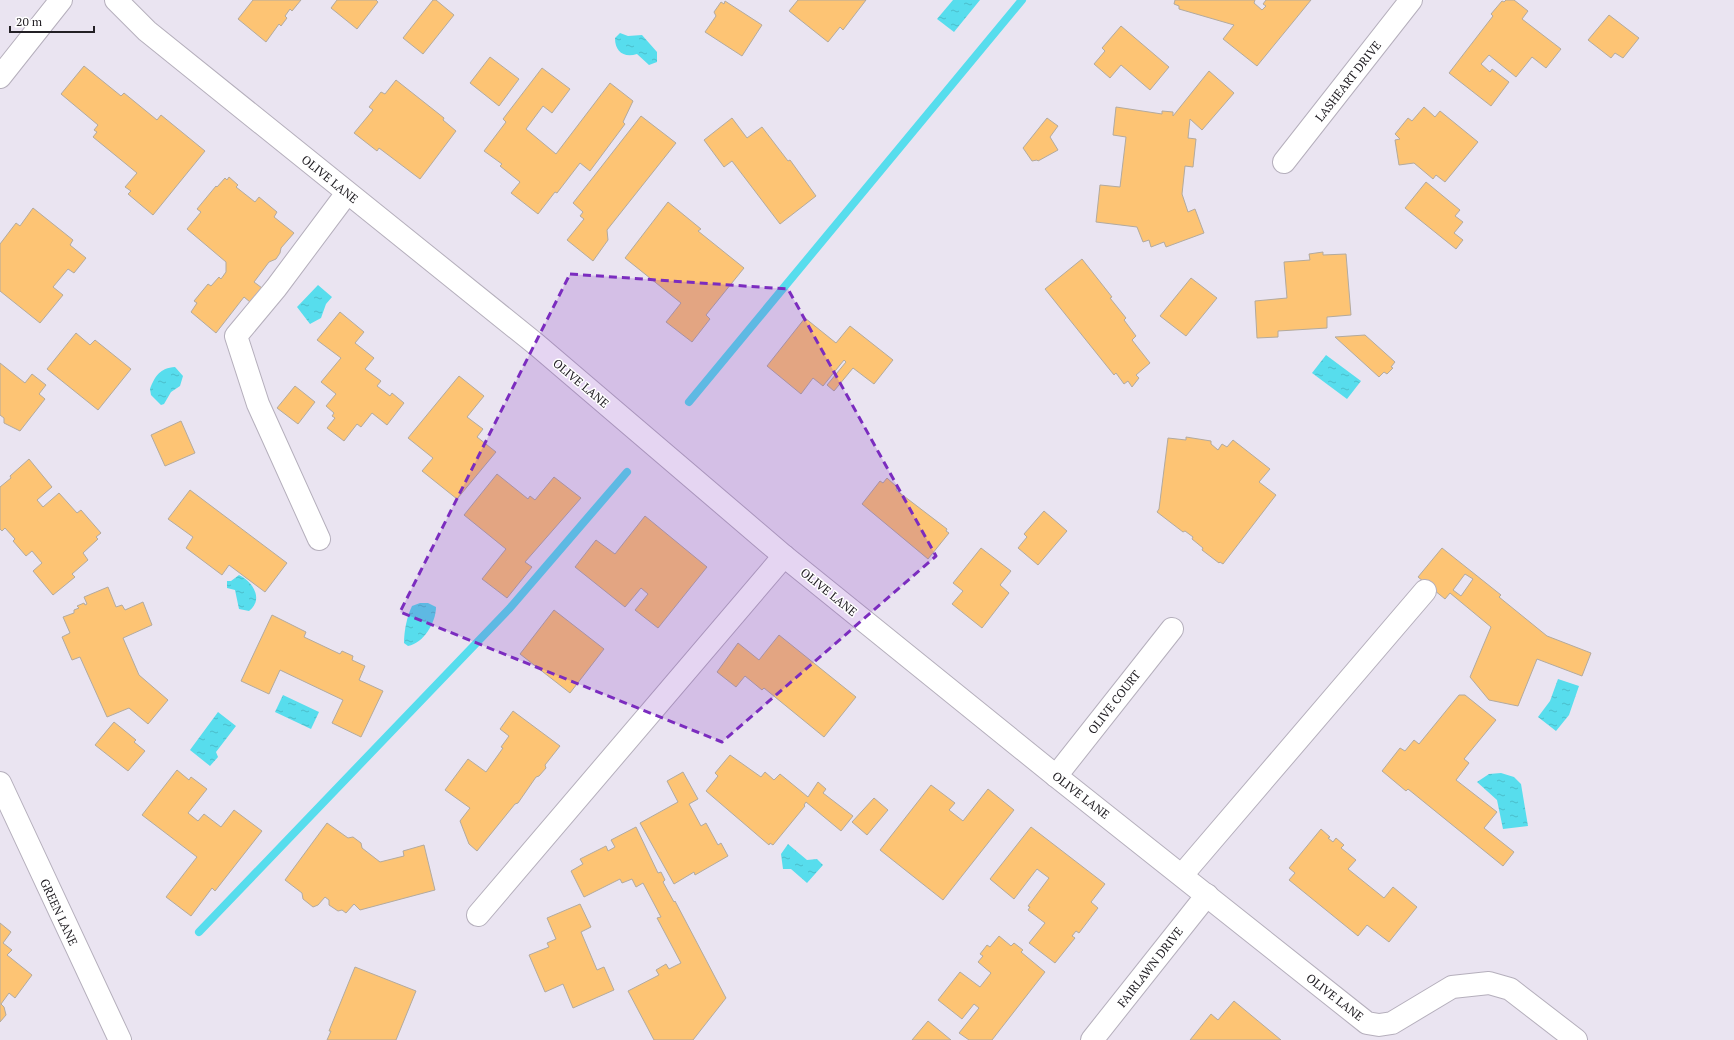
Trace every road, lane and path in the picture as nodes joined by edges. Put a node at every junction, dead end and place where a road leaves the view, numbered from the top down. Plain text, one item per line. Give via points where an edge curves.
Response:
1 (61, 0) edge
2 (116, 0) edge
3 (1411, 0) edge
4 (0, 77) edge
5 (1284, 162) dead end
6 (347, 193) junction
7 (319, 539) dead end
8 (784, 556) junction
9 (1425, 591) dead end
10 (1172, 629) dead end
11 (1056, 776) junction
12 (2, 796) edge
13 (1182, 875) junction
14 (1207, 895) junction
15 (478, 915) dead end
16 (120, 1040) edge
17 (1092, 1040) edge
18 (1576, 1040) edge

1 - 4 street
2 - 6 street, OLIVE LANE via 147,31
3 - 5 street, LASHEART DRIVE
6 - 7 street via 276,288 236,336 258,404
6 - 8 street, OLIVE LANE via 537,345
8 - 11 street, OLIVE LANE
8 - 15 street
9 - 13 street
10 - 11 street, OLIVE COURT
11 - 13 street, OLIVE LANE
12 - 16 street, GREEN LANE
13 - 14 street, OLIVE LANE
14 - 17 street, FAIRLAWN DRIVE
14 - 18 street, OLIVE LANE via 1367,1023 1392,1023 1452,987 1489,983 1510,990

